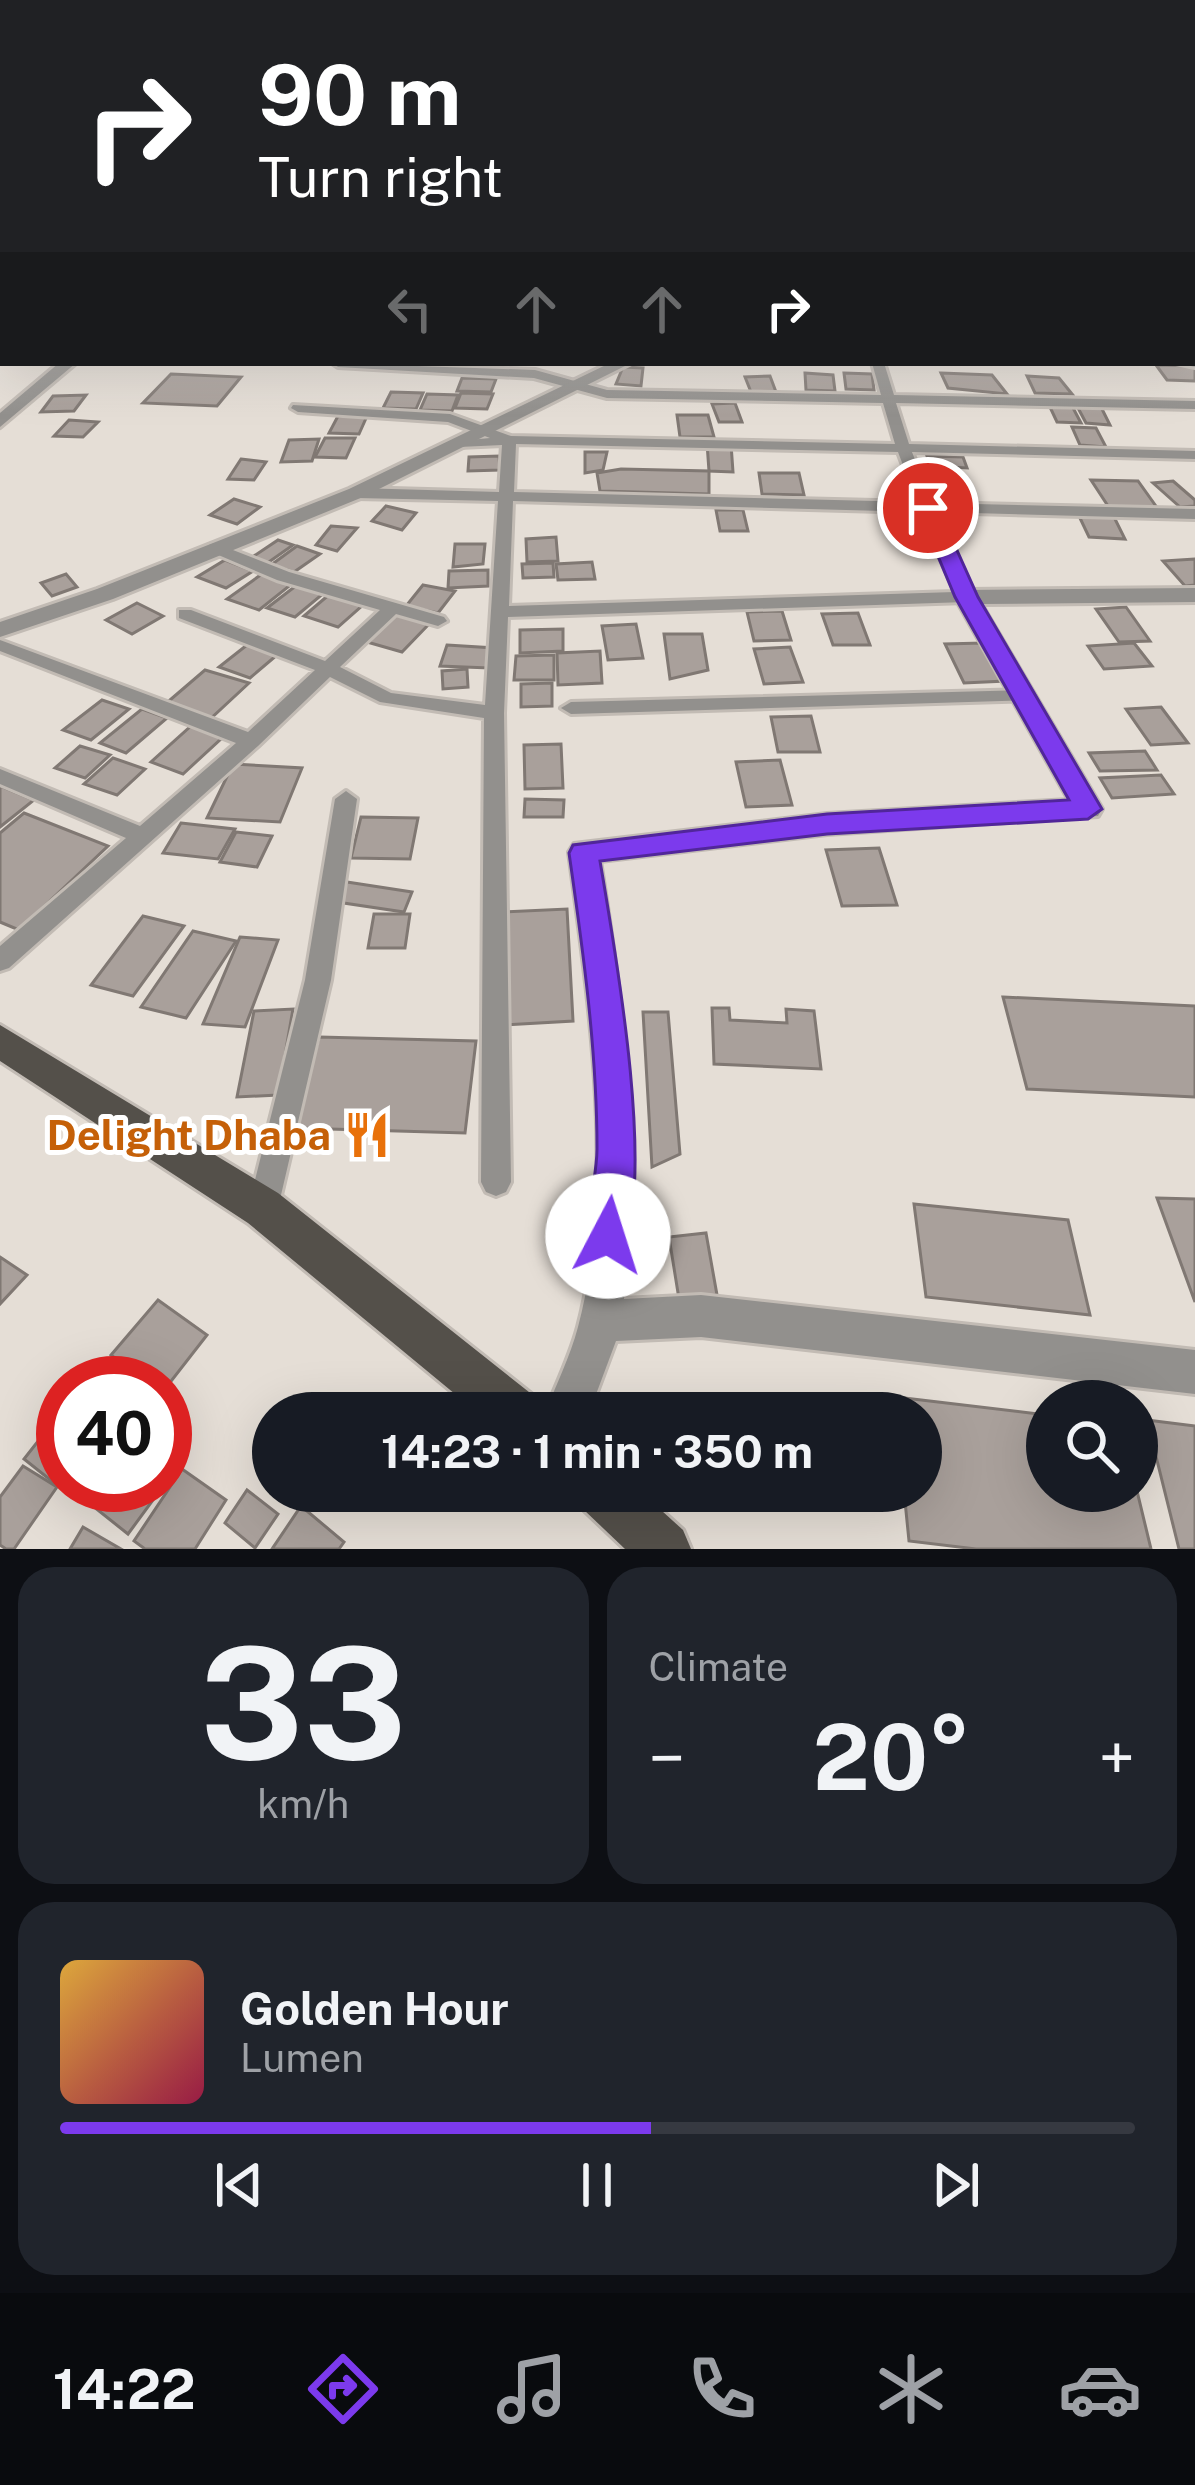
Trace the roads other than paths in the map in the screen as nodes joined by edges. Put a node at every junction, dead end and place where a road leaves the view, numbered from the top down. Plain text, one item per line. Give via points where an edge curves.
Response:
1 (65, 366) edge
2 (392, 366) edge
3 (616, 366) edge
4 (879, 366) edge
5 (572, 387) junction
6 (889, 401) junction
7 (1195, 405) edge
8 (298, 408) dead end
9 (0, 422) edge
10 (499, 435) junction
11 (903, 448) junction
12 (1195, 455) edge
13 (356, 493) junction
14 (506, 498) junction
15 (928, 508) junction
16 (1195, 514) edge
17 (215, 548) junction
18 (1195, 596) edge
19 (966, 597) junction
20 (393, 607) junction
21 (500, 612) junction
22 (184, 614) dead end
23 (438, 621) dead end
24 (0, 630) edge
25 (0, 645) edge
26 (326, 668) junction
27 (1025, 696) junction
28 (571, 708) dead end
29 (494, 713) junction
30 (251, 741) junction
31 (0, 776) edge
32 (346, 799) dead end
33 (140, 835) junction
34 (0, 961) edge
35 (0, 1041) edge
36 (496, 1182) dead end
37 (262, 1208) junction
38 (601, 1321) junction
39 (1195, 1372) edge
40 (491, 1392) edge
41 (576, 1392) edge
42 (624, 1512) edge
43 (664, 1549) edge

1 - 9 street
2 - 5 street via 535,374
3 - 5 street
4 - 6 street
5 - 6 street
5 - 10 street
6 - 7 street
6 - 11 street
8 - 10 street via 431,415
10 - 11 street
10 - 13 street
10 - 14 street
11 - 12 street
11 - 15 street
13 - 14 street
13 - 17 street
14 - 15 street
14 - 21 street
15 - 16 street
15 - 19 street
17 - 20 street
17 - 24 street
18 - 19 street
19 - 21 street
19 - 27 street
20 - 23 street
20 - 26 street
21 - 29 street
22 - 26 street
25 - 30 street
26 - 29 street via 387,698
26 - 30 street
27 - 28 street
27 - 38 street via 1088,809 827,824 584,853 616,1151
29 - 36 street
30 - 33 street
31 - 33 street
32 - 37 street via 318,980
33 - 34 street
35 - 37 main road
37 - 40 main road
38 - 39 street via 701,1316
38 - 41 street
42 - 43 main road

